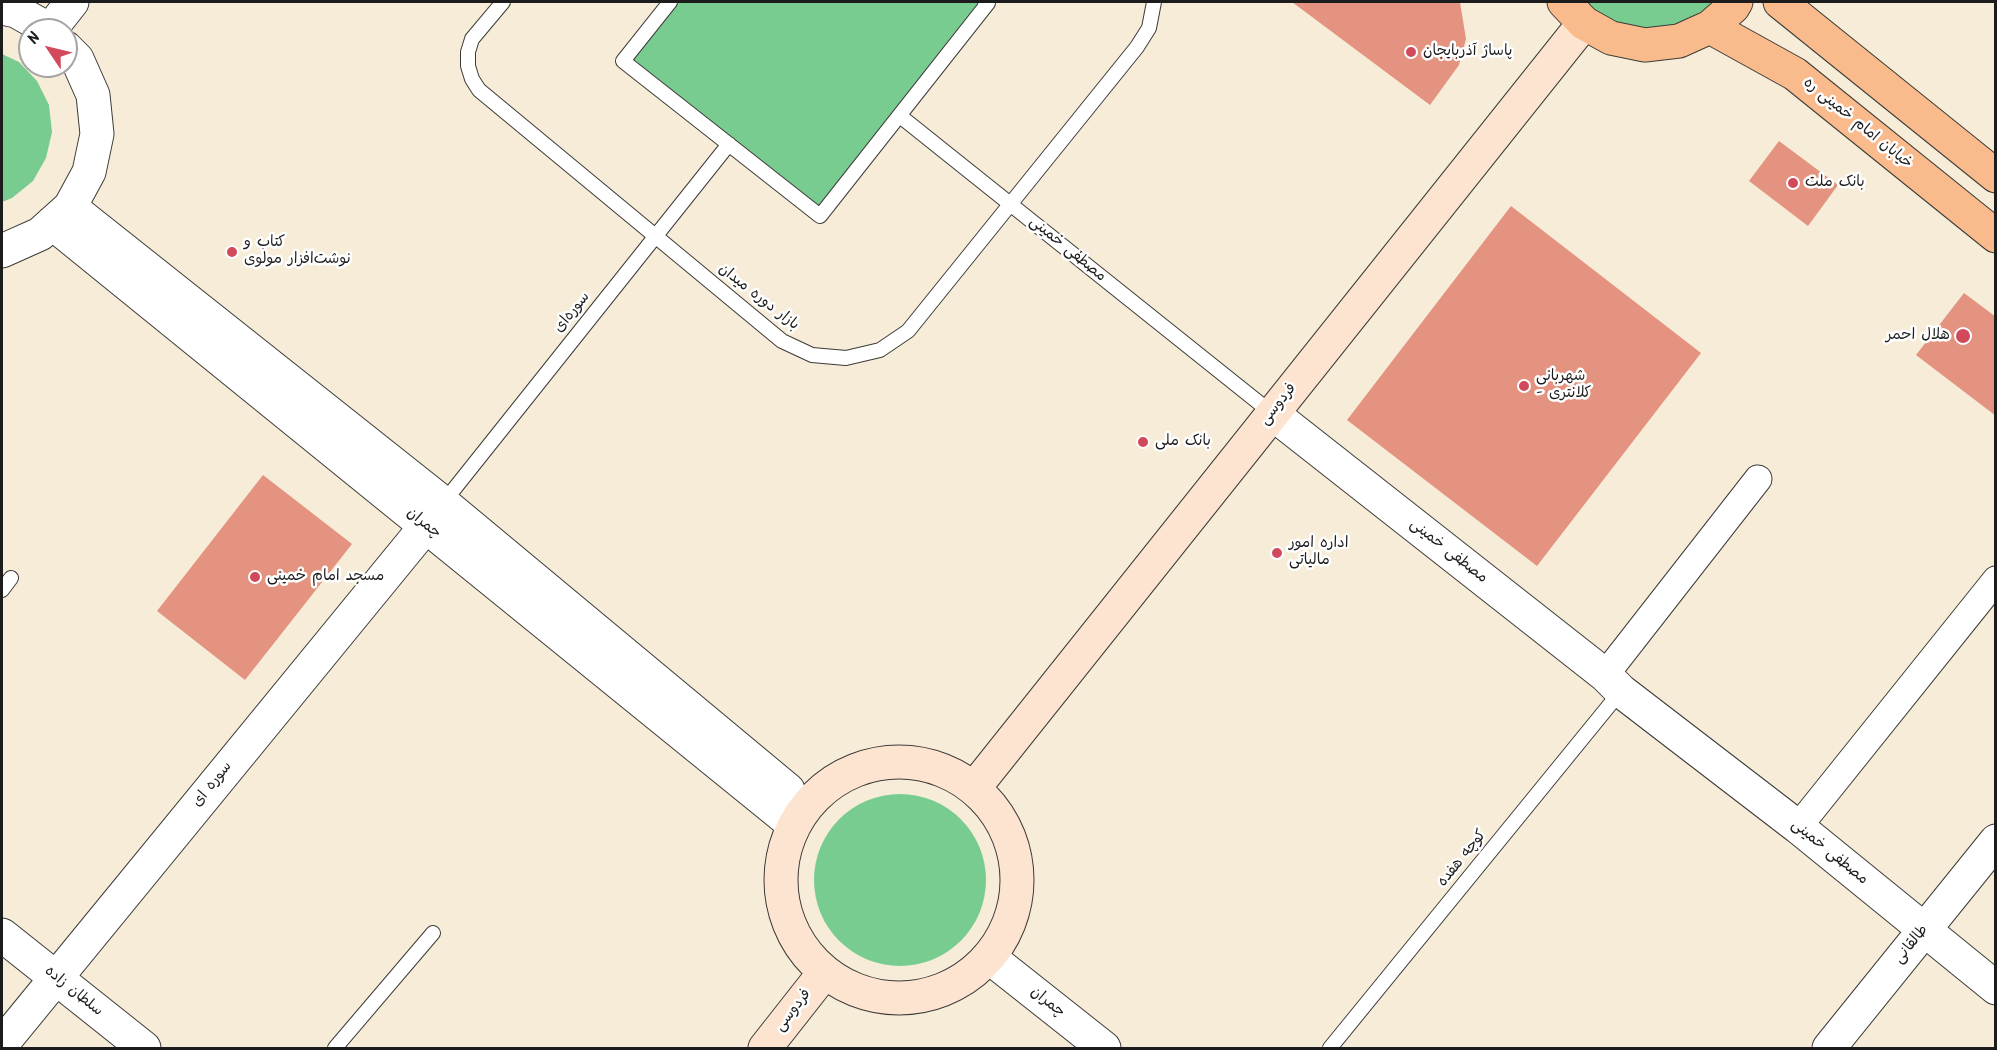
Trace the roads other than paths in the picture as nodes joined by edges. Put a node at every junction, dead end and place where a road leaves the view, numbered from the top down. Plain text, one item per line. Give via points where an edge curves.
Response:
1 (72, 2) edge
2 (502, 2) edge
3 (670, 2) edge
4 (986, 2) edge
5 (1154, 2) edge
6 (1737, 2) edge
7 (1780, 2) edge
8 (2, 8) edge
9 (1574, 12) edge
10 (29, 18) edge
11 (59, 18) edge
12 (1710, 27) junction
13 (78, 63) edge
14 (900, 116) junction
15 (729, 144) junction
16 (1995, 177) edge
17 (1009, 204) junction
18 (61, 215) junction
19 (655, 236) junction
20 (1995, 236) edge
21 (2, 251) edge
22 (1273, 414) junction
23 (1758, 479) dead end
24 (434, 515) junction
25 (11, 578) dead end
26 (1995, 579) edge
27 (2, 590) edge
28 (1613, 683) junction
29 (975, 787) junction
30 (800, 815) junction
31 (1798, 827) junction
32 (1995, 841) edge
33 (1924, 930) junction
34 (433, 933) dead end
35 (2, 935) edge
36 (989, 957) junction
37 (824, 973) junction
38 (55, 977) junction
39 (1995, 988) edge
40 (2, 1044) edge
41 (144, 1048) edge
42 (335, 1048) edge
43 (765, 1048) edge
44 (1104, 1048) edge
45 (1330, 1048) edge
46 (1829, 1048) edge

1 - 11 street
2 - 19 lane, بازار دوره میدان via 472,39 468,52 471,79 479,90
3 - 15 lane via 623,61
4 - 14 lane
5 - 17 lane, بازار دوره میدان via 1149,28 1137,46
6 - 12 main road
7 - 16 main road
8 - 10 street
9 - 12 main road via 1611,38 1645,45 1679,41
9 - 22 main road, فردوسی
12 - 20 main road, خیابان امام خمینی ره via 1795,74
13 - 18 street via 93,95 97,134 89,172
14 - 15 lane via 820,216
14 - 17 lane, مصطفی خمینی
15 - 19 lane, سوره‌ای
17 - 19 lane, بازار دوره میدان via 908,331 880,350 846,358 812,355 782,341
17 - 22 lane, مصطفی خمینی
18 - 21 street via 40,234
18 - 24 street, چمران
19 - 24 lane, سوره‌ای
22 - 28 street, مصطفی خمینی
22 - 29 main road, فردوسی
23 - 28 street
24 - 30 street, چمران
24 - 38 street, سوره ای
25 - 27 lane
26 - 31 street
28 - 31 street, مصطفی خمینی
28 - 45 lane, کوچه هفده
29 - 30 main road via 941,768 904,760 867,764 833,780
29 - 36 main road via 998,814 1014,848 1018,885 1010,921
30 - 37 main road via 787,838 780,874 784,912 799,946
31 - 33 street, مصطفی خمینی
32 - 33 street, طالقانی
33 - 39 street, مصطفی خمینی
33 - 46 street, طالقانی
34 - 42 lane
35 - 38 street, سلطان زاده
36 - 37 main road via 964,980 930,995 893,999 856,991
36 - 44 street, چمران
37 - 43 main road, فردوسی
38 - 40 street, سوره ای
38 - 41 street, سلطان زاده

